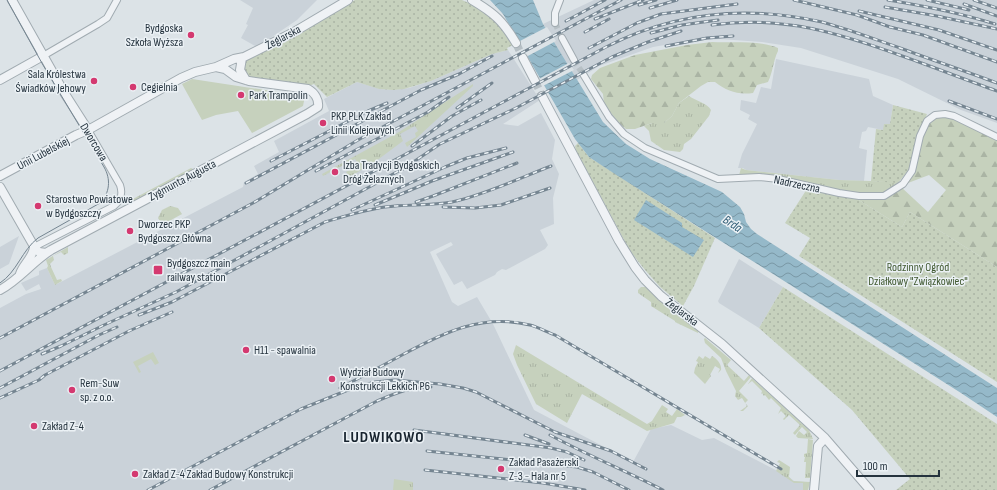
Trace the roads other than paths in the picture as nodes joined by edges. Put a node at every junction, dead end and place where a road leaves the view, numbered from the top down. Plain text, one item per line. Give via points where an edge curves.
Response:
1 (12, 0) edge
2 (117, 0) edge
3 (348, 0) edge
4 (472, 0) edge
5 (560, 0) edge
6 (555, 23) tunnel mouth
7 (562, 38) tunnel mouth
8 (516, 44) tunnel mouth
9 (43, 56) junction
10 (242, 58) junction
11 (523, 58) tunnel mouth
12 (574, 60) tunnel mouth
13 (216, 67) junction
14 (583, 74) tunnel mouth
15 (0, 80) edge
16 (246, 80) junction
17 (535, 82) tunnel mouth
18 (542, 96) tunnel mouth
19 (88, 130) junction
20 (997, 137) edge
21 (0, 176) edge
22 (0, 187) edge
23 (34, 247) junction
24 (46, 253) junction
25 (20, 275) junction
26 (0, 290) edge
27 (825, 438) junction
28 (814, 490) edge
29 (870, 490) edge

1 - 9 street, Dworcowa
2 - 9 street via 106,18
3 - 10 street, Żeglarska via 294,32
4 - 8 street via 498,17
5 - 6 street via 555,13
7 - 12 street
9 - 15 street
9 - 19 street, Dworcowa
10 - 13 street, Żeglarska
10 - 16 street via 240,70
11 - 17 street
13 - 16 street
13 - 19 street, Unii Lubelskiej via 182,78
14 - 20 street, Nadrzeczna via 606,112 624,134 645,148 718,179 759,177 859,196 884,196 903,184 912,171 920,136 927,121 935,115 954,116
16 - 24 street, Zygmunta Augusta via 308,89 316,97 318,107
18 - 27 street, Żeglarska via 619,241 645,280 661,296 722,344
19 - 21 street, Unii Lubelskiej
19 - 23 street, Dworcowa via 120,185 120,198 114,206
22 - 23 street
23 - 24 street via 39,252
23 - 25 street, Zygmunta Augusta
24 - 25 street, Zygmunta Augusta
25 - 26 street, Zygmunta Augusta
27 - 28 street via 818,446
27 - 29 street, Żeglarska

